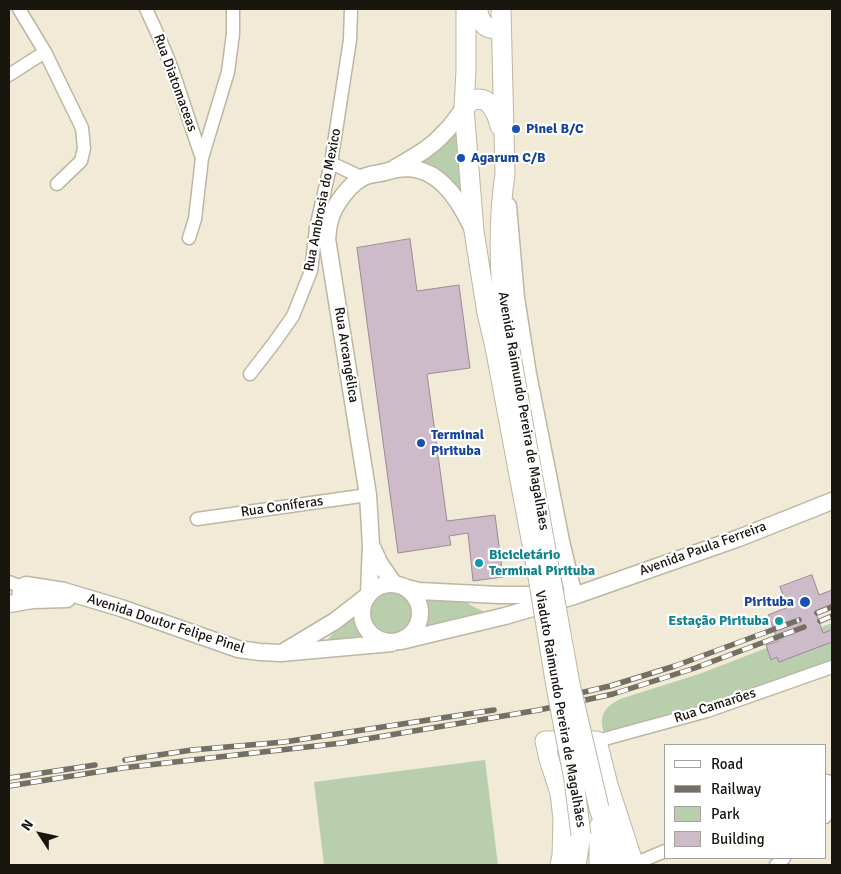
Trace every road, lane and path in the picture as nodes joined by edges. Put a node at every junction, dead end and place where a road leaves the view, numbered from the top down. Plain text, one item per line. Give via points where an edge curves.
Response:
1 (19, 9) edge
2 (146, 9) edge
3 (233, 9) edge
4 (351, 9) edge
5 (466, 9) edge
6 (478, 9) edge
7 (501, 18) edge
8 (45, 52) junction
9 (9, 76) edge
10 (464, 108) junction
11 (504, 150) junction
12 (202, 158) junction
13 (331, 163) junction
14 (393, 170) junction
15 (504, 174) junction
16 (363, 178) junction
17 (57, 184) dead end
18 (474, 231) junction
19 (189, 238) dead end
20 (330, 253) junction
21 (311, 271) junction
22 (503, 348) junction
23 (250, 374) dead end
24 (368, 495) junction
25 (832, 501) edge
26 (197, 519) dead end
27 (371, 545) junction
28 (400, 586) junction
29 (22, 591) edge
30 (367, 595) junction
31 (574, 596) junction
32 (9, 604) edge
33 (396, 642) junction
34 (281, 653) junction
35 (832, 667) edge
36 (597, 741) junction
37 (828, 780) edge
38 (829, 811) edge
39 (595, 831) junction
40 (664, 851) edge
41 (614, 857) edge
42 (560, 865) edge
43 (576, 865) edge
44 (584, 865) edge
45 (599, 865) edge
46 (634, 865) edge

1 - 8 street
2 - 12 street, Rua Diatomaceas via 176,79
3 - 12 street via 228,72
4 - 13 street, Rua Ambrosia do Mexico via 350,40
5 - 10 main road, Avenida Raimundo Pereira de Magalhães
6 - 7 main road via 478,16 490,29 496,29
7 - 11 main road, Avenida Raimundo Pereira de Magalhães
8 - 9 street
8 - 17 street via 82,128 84,148 81,160
10 - 11 main road via 472,100 482,99 492,105
10 - 14 main road via 435,142
10 - 18 main road, Avenida Raimundo Pereira de Magalhães
11 - 15 main road, Avenida Raimundo Pereira de Magalhães
12 - 19 street via 195,219
13 - 16 street
13 - 21 street, Rua Ambrosia do Mexico via 316,228
14 - 16 main road
14 - 18 main road via 414,169 434,177 454,198
15 - 22 main road, Avenida Raimundo Pereira de Magalhães via 500,252
15 - 31 main road via 516,298 528,374
16 - 20 main road, Rua Arcangélica via 346,192 330,219
18 - 22 main road, Avenida Raimundo Pereira de Magalhães via 487,314
20 - 21 street
20 - 24 main road, Rua Arcangélica
21 - 23 street, Rua Ambrosia do Mexico via 293,316
22 - 39 main road, Avenida Raimundo Pereira de Magalhães, bridge via 598,808
22 - 39 main road, Viaduto Raimundo Pereira de Magalhães, bridge via 557,692 574,780
24 - 26 street, Rua Coníferas
24 - 27 main road, Rua Arcangélica
25 - 31 main road, Avenida Paula Ferreira
27 - 28 main road, Rua Arcangélica via 380,564
27 - 30 main road, Rua Arcangélica
28 - 30 main road via 385,584
28 - 31 main road via 419,591
28 - 33 main road via 413,593 420,616 414,631
29 - 32 main road, Avenida Doutor Felipe Pinel
29 - 34 main road, Avenida Doutor Felipe Pinel via 68,599 81,596 238,649
30 - 33 main road via 362,608 362,620 367,631 381,641
30 - 34 main road via 335,621
31 - 33 main road, Avenida Doutor Felipe Pinel
33 - 34 main road, Avenida Doutor Felipe Pinel
35 - 36 street, Rua Camarões via 707,710
36 - 42 main road via 545,741 560,793 563,819
36 - 46 main road
37 - 38 street via 832,800
39 - 41 main road, Avenida Raimundo Pereira de Magalhães
39 - 43 main road
39 - 44 main road, Viaduto Raimundo Pereira de Magalhães
39 - 45 main road
40 - 46 street
41 - 46 main road

